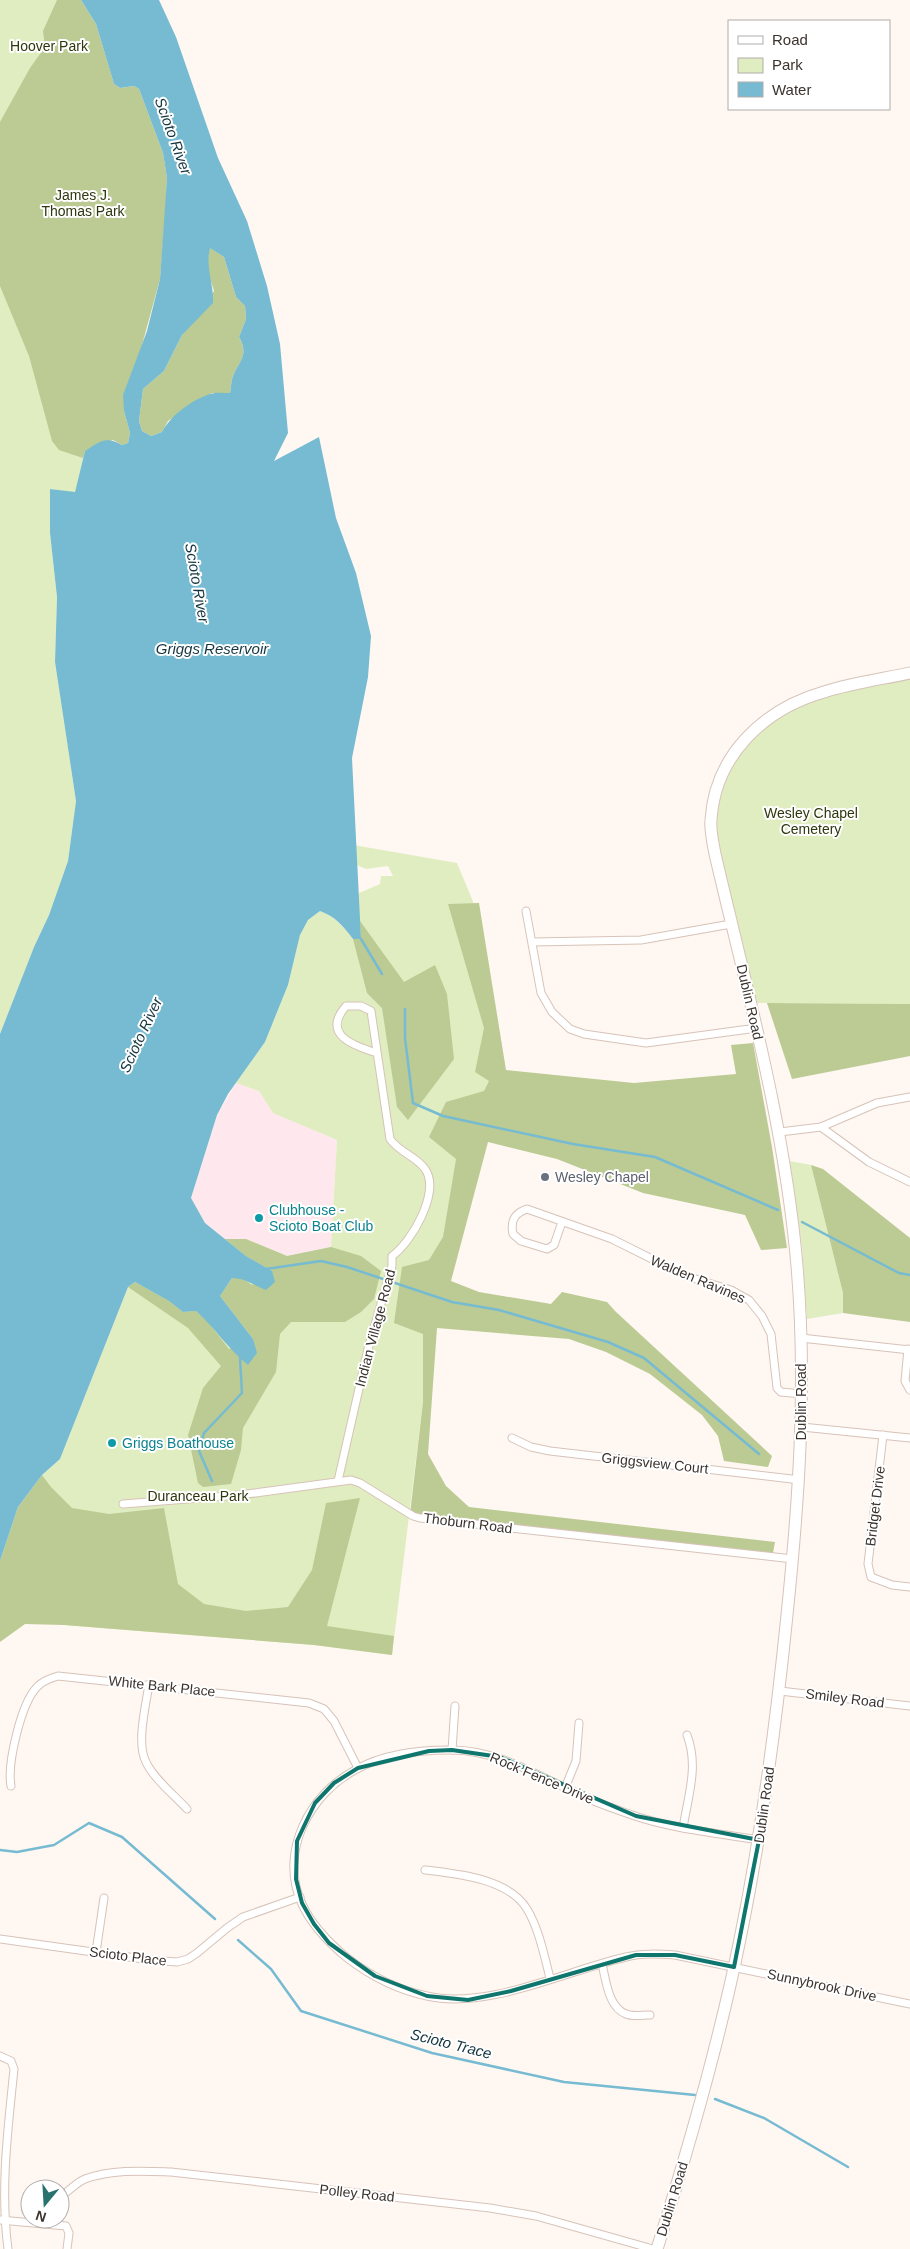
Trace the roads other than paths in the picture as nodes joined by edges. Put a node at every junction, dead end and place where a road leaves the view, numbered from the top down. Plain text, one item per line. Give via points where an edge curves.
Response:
1 (910, 673) edge
2 (526, 911) dead end
3 (731, 924) junction
4 (533, 942) junction
5 (757, 1028) junction
6 (377, 1053) junction
7 (910, 1097) edge
8 (821, 1127) junction
9 (780, 1132) junction
10 (910, 1182) edge
11 (562, 1222) junction
12 (801, 1338) junction
13 (909, 1350) edge
14 (910, 1390) edge
15 (802, 1394) junction
16 (802, 1427) junction
17 (883, 1435) junction
18 (512, 1438) dead end
19 (910, 1438) edge
20 (800, 1480) junction
21 (338, 1481) junction
22 (123, 1504) dead end
23 (793, 1559) junction
24 (910, 1587) edge
25 (149, 1684) junction
26 (780, 1691) junction
27 (455, 1706) dead end
28 (910, 1706) edge
29 (579, 1723) dead end
30 (687, 1735) dead end
31 (452, 1750) junction
32 (358, 1768) junction
33 (11, 1786) dead end
34 (565, 1788) junction
35 (187, 1809) dead end
36 (682, 1828) junction
37 (759, 1840) junction
38 (425, 1870) dead end
39 (300, 1897) junction
40 (104, 1898) dead end
41 (0, 1939) edge
42 (96, 1952) junction
43 (602, 1964) junction
44 (734, 1967) junction
45 (550, 1978) junction
46 (910, 2004) edge
47 (650, 2014) dead end
48 (0, 2056) edge
49 (70, 2190) edge
50 (1, 2220) edge
51 (8, 2249) edge
52 (67, 2249) edge
53 (653, 2249) edge
54 (657, 2249) edge

1 - 3 main road, Dublin Road via 825,691 792,704 763,721 736,749 718,785 711,822
2 - 4 street
3 - 4 street via 641,940
3 - 5 main road, Dublin Road
4 - 5 street via 541,993 552,1012 570,1029 646,1043
5 - 9 main road, Dublin Road
6 - 6 street, Indian Village Road via 371,1012 361,1006 346,1006 337,1022 342,1039
6 - 21 street, Indian Village Road via 390,1139 426,1170 430,1181 429,1193 407,1242 392,1256
7 - 8 street via 877,1103
8 - 9 street
8 - 10 street via 869,1162
9 - 12 main road, Dublin Road via 797,1267
11 - 11 street, Walden Ravines via 528,1209 513,1219 512,1234 521,1241 546,1249 554,1245
11 - 15 street, Walden Ravines via 612,1239 686,1276 731,1290 749,1300 771,1334 777,1388 781,1392
12 - 13 street
12 - 15 main road, Dublin Road
13 - 14 street via 905,1381
15 - 16 main road, Dublin Road
16 - 17 street
16 - 20 main road, Dublin Road
17 - 19 street
17 - 24 street, Bridget Drive via 868,1564 871,1577 892,1585
18 - 20 street, Griggsview Court via 550,1451
20 - 23 main road, Dublin Road
21 - 22 street, Thoburn Road via 240,1495
21 - 23 street, Thoburn Road via 360,1483 420,1518
23 - 26 main road, Dublin Road
25 - 32 street, White Bark Place via 309,1703 324,1709 334,1721
25 - 33 street, White Bark Place via 58,1676 38,1686 27,1704 12,1750
25 - 35 street via 142,1752 152,1771
26 - 28 street, Smiley Road
26 - 37 main road, Dublin Road
27 - 31 street
29 - 34 street via 576,1761
30 - 36 street via 694,1751 694,1768
31 - 32 street, Rock Fence Drive via 405,1753
31 - 34 street, Rock Fence Drive via 500,1758
32 - 39 street, Rock Fence Drive via 334,1783 315,1803 302,1828 295,1855
34 - 36 street, Rock Fence Drive via 636,1816
36 - 37 street, Rock Fence Drive
37 - 44 main road, Dublin Road
38 - 45 street via 470,1876 510,1892 519,1899 536,1928
39 - 42 street, Scioto Place via 243,1918 188,1959 177,1962
39 - 45 street via 314,1924 353,1962 375,1976 427,1996 468,2000
40 - 42 street
41 - 42 street, Scioto Place
43 - 44 street via 625,1957 676,1954
43 - 45 street
43 - 47 street via 612,2001 620,2011 632,2016
44 - 46 street, Sunnybrook Drive
44 - 54 main road, Dublin Road via 711,2065
48 - 50 street via 11,2061 14,2069
49 - 53 street, Polley Road via 99,2175 140,2170 171,2172 490,2208 536,2216
50 - 51 street
50 - 52 street via 66,2226 69,2233

